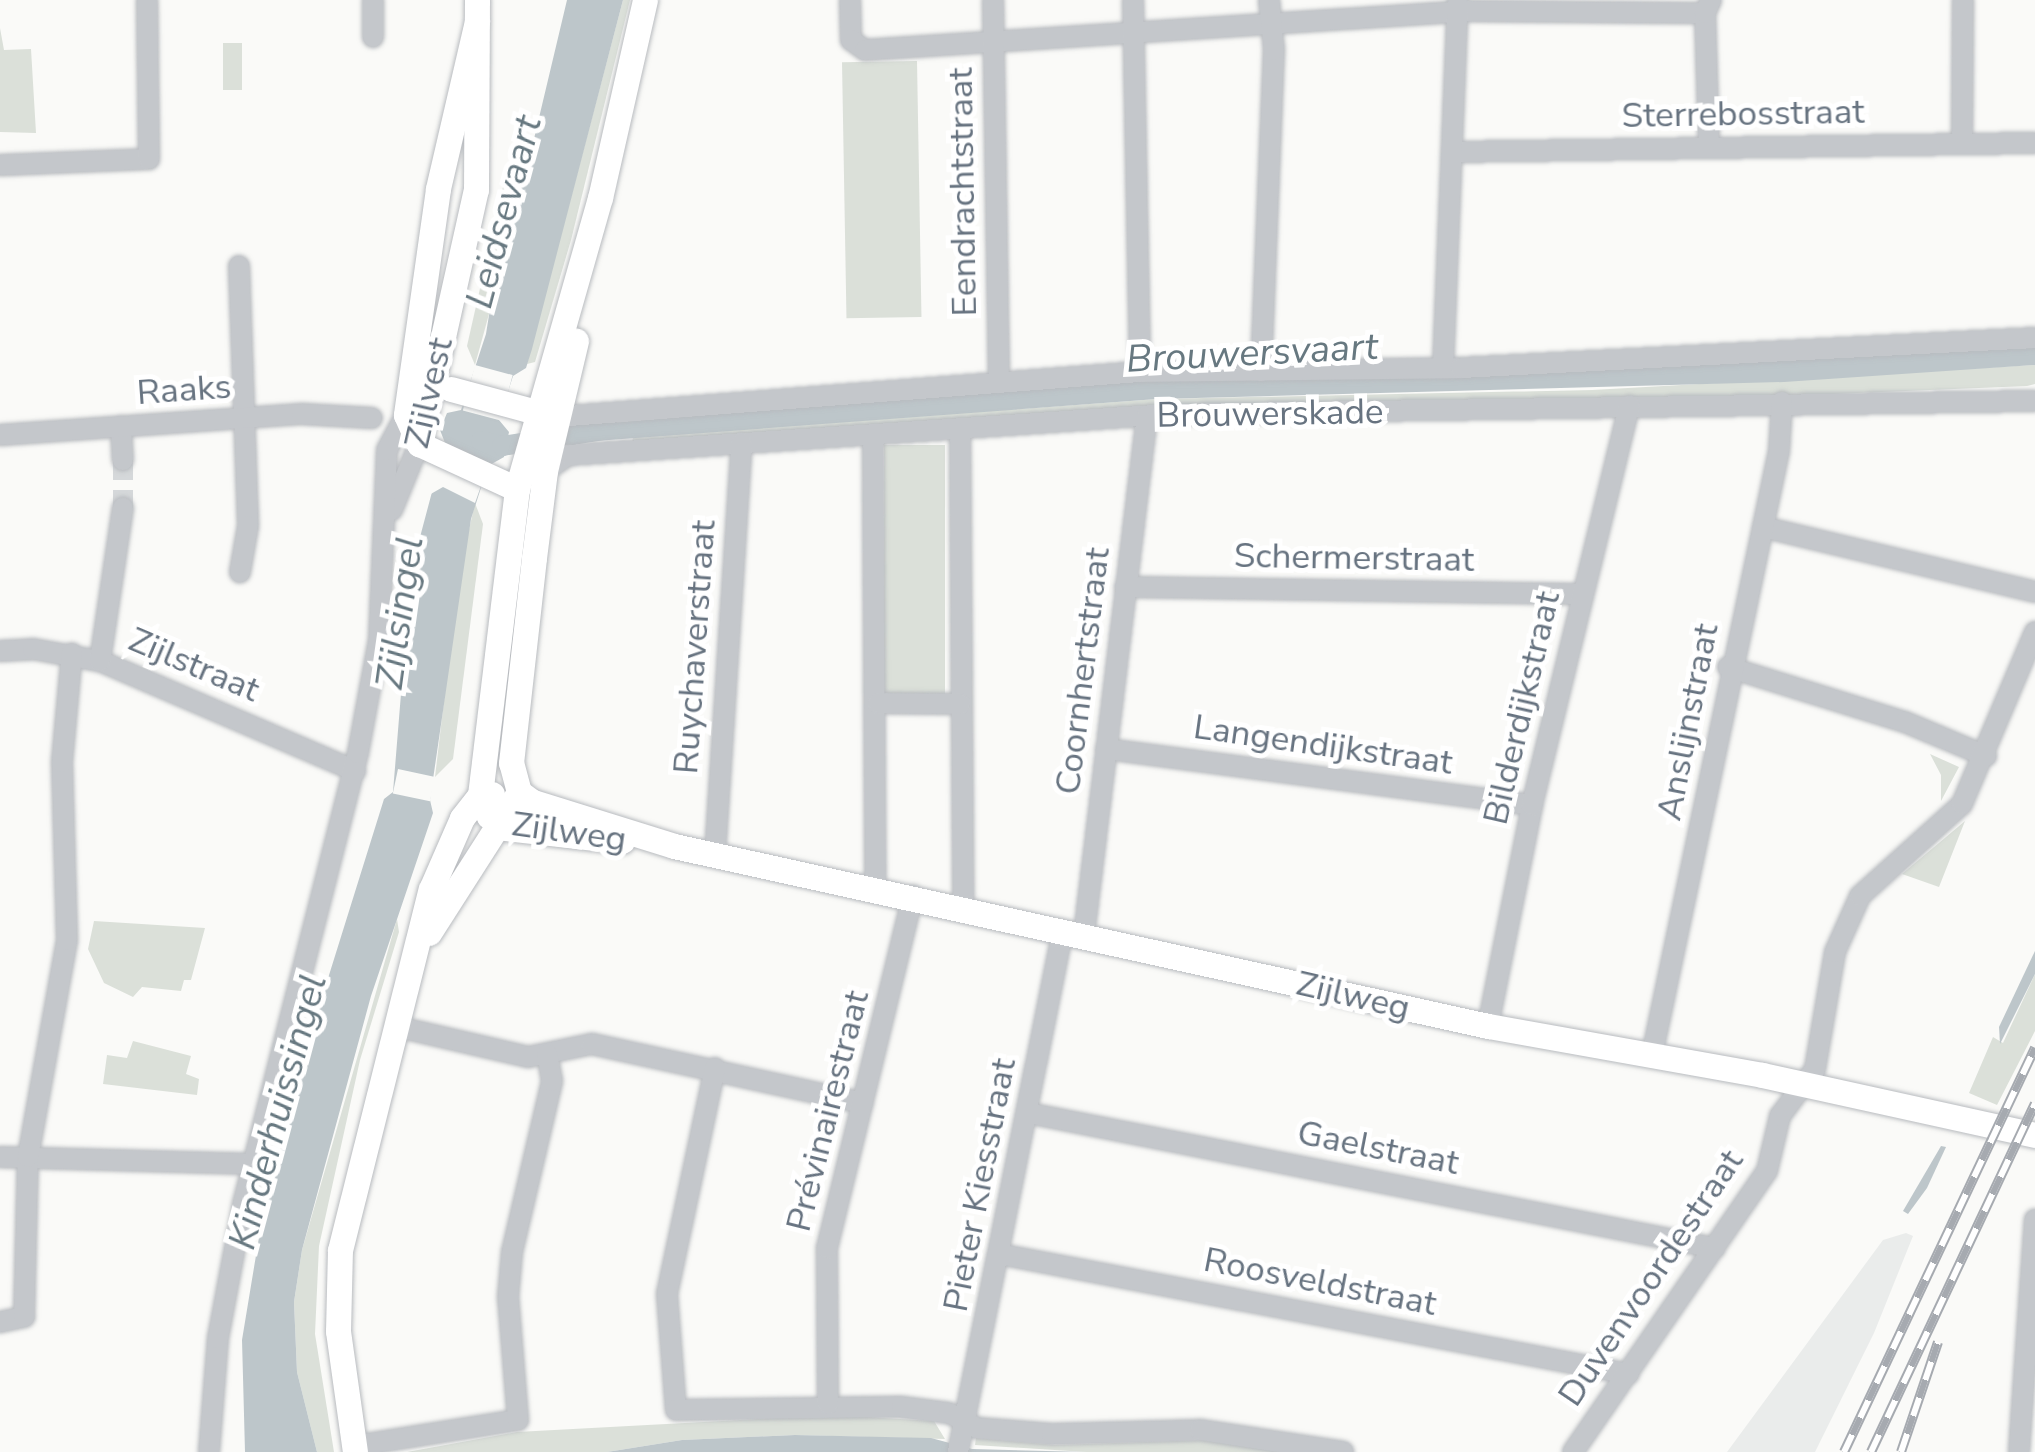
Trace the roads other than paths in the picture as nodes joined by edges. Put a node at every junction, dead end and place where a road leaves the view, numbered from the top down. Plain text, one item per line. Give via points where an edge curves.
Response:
1 (147, 0) edge
2 (373, 0) edge
3 (645, 0) edge
4 (850, 0) edge
5 (993, 0) edge
6 (1133, 0) edge
7 (1269, 0) edge
8 (1963, 0) edge
9 (1712, 3) edge
10 (1458, 6) edge
11 (477, 10) edge
12 (1270, 27) junction
13 (1134, 33) junction
14 (373, 37) dead end
15 (994, 41) junction
16 (1962, 142) junction
17 (2035, 143) edge
18 (1708, 147) junction
19 (1453, 152) junction
20 (0, 165) edge
21 (239, 266) dead end
22 (2035, 338) edge
23 (1443, 368) junction
24 (1261, 370) junction
25 (1140, 372) junction
26 (999, 383) junction
27 (437, 395) junction
28 (2035, 401) edge
29 (1782, 402) junction
30 (1628, 406) junction
31 (1147, 416) junction
32 (246, 418) junction
33 (372, 418) dead end
34 (122, 426) junction
35 (536, 431) junction
36 (960, 431) junction
37 (0, 435) edge
38 (874, 437) junction
39 (742, 444) junction
40 (430, 449) junction
41 (123, 460) tunnel mouth
42 (501, 482) junction
43 (123, 508) tunnel mouth
44 (389, 517) junction
45 (1763, 527) junction
46 (240, 572) dead end
47 (1125, 587) junction
48 (2035, 592) edge
49 (1581, 594) junction
50 (2035, 632) edge
51 (0, 651) edge
52 (72, 653) junction
53 (100, 660) junction
54 (1728, 667) junction
55 (878, 703) junction
56 (960, 704) junction
57 (1106, 749) junction
58 (1986, 756) junction
59 (355, 772) junction
60 (519, 792) junction
61 (480, 795) junction
62 (1532, 805) junction
63 (499, 824) junction
64 (674, 846) junction
65 (715, 855) junction
66 (875, 887) junction
67 (913, 895) junction
68 (963, 907) junction
69 (1073, 932) junction
70 (409, 968) junction
71 (394, 1026) junction
72 (1488, 1026) junction
73 (546, 1054) junction
74 (1652, 1054) junction
75 (716, 1068) junction
76 (1803, 1084) junction
77 (864, 1103) junction
78 (1028, 1113) junction
79 (2035, 1135) edge
80 (0, 1157) edge
81 (28, 1157) junction
82 (253, 1164) junction
83 (2035, 1220) edge
84 (1715, 1248) junction
85 (999, 1254) junction
86 (0, 1322) edge
87 (1629, 1374) junction
88 (828, 1404) junction
89 (961, 1439) edge
90 (360, 1447) edge
91 (210, 1452) edge
92 (1343, 1452) edge
93 (1572, 1452) edge
94 (2019, 1452) edge

1 - 20 street via 149,159
2 - 14 street
3 - 35 main road
4 - 15 street via 852,40 869,49
5 - 15 street, Eendrachtstraat
6 - 13 street
7 - 12 street
8 - 16 street
9 - 10 street
9 - 18 street
10 - 12 street
10 - 19 street
11 - 27 main road, Zijlvest via 476,190
11 - 27 main road, Zijlvest via 437,192
12 - 13 street
12 - 24 street
13 - 15 street
13 - 25 street
15 - 26 street, Eendrachtstraat
16 - 17 street, Sterrebosstraat
16 - 18 street, Sterrebosstraat
18 - 19 street, Sterrebosstraat
19 - 23 street
21 - 32 street
22 - 23 street
23 - 24 street
24 - 25 street
25 - 26 street
26 - 35 street
27 - 35 main road
27 - 40 main road
27 - 44 street, Zijlvest via 388,450
28 - 29 street, Brouwerskade
29 - 30 street, Brouwerskade
29 - 45 street, Anslijnstraat
30 - 31 street, Brouwerskade
30 - 49 street, Bilderdijkstraat
31 - 36 street, Brouwerskade
31 - 47 street, Coornhertstraat
32 - 33 street, Raaks
32 - 34 street, Raaks
32 - 46 street via 248,526
34 - 37 street, Raaks
34 - 41 street
35 - 39 street, Brouwerskade via 568,455
35 - 42 main road
35 - 60 main road via 514,733
36 - 38 street, Brouwerskade
36 - 56 street
38 - 39 street, Brouwerskade
38 - 55 street
39 - 65 street, Ruychaverstraat
40 - 42 main road
40 - 44 street, Zijlvest
42 - 61 main road
43 - 53 street
44 - 59 street, Zijlvest via 378,640
45 - 48 street
45 - 54 street, Anslijnstraat
47 - 49 street, Schermerstraat
47 - 57 street, Coornhertstraat
49 - 62 street, Bilderdijkstraat
50 - 58 street, Duvenvoordestraat
51 - 52 street, Zijlstraat
52 - 53 street, Zijlstraat
52 - 81 street via 62,762 67,940
53 - 59 street, Zijlstraat
54 - 58 street via 1905,722
54 - 74 street, Anslijnstraat
55 - 56 street
55 - 66 street
56 - 68 street
57 - 62 street, Langendijkstraat
57 - 69 street, Coornhertstraat
58 - 76 street, Duvenvoordestraat via 1945,824 1860,896 1835,952 1815,1069
59 - 82 street, Zijlvest
60 - 61 main road
60 - 63 main road
60 - 64 main road, Zijlweg
61 - 63 main road, Zijlweg
61 - 70 main road via 445,848
62 - 72 street, Bilderdijkstraat
63 - 64 main road, Zijlweg
63 - 70 main road
64 - 65 main road, Zijlweg
65 - 66 main road, Zijlweg
66 - 67 main road, Zijlweg
67 - 68 main road, Zijlweg
67 - 77 street, Prévinairestraat
68 - 69 main road, Zijlweg
69 - 72 main road, Zijlweg
69 - 78 street, Pieter Kiesstraat
70 - 71 main road
71 - 73 street via 528,1057
71 - 90 main road via 340,1250 338,1331
72 - 74 main road, Zijlweg
73 - 75 street via 592,1044
73 - 90 street via 552,1081 512,1252 509,1343 518,1420
74 - 76 main road, Zijlweg
75 - 77 street
75 - 88 street via 667,1294 676,1410
76 - 79 main road, Zijlweg
76 - 84 street, Duvenvoordestraat via 1780,1116 1767,1170
77 - 88 street, Prévinairestraat via 827,1248
78 - 84 street, Gaelstraat
78 - 85 street, Pieter Kiesstraat
80 - 81 street
81 - 82 street
81 - 86 street via 24,1317
82 - 91 street, Zijlvest via 218,1338
83 - 94 street
84 - 87 street, Duvenvoordestraat
85 - 87 street, Roosveldstraat
85 - 89 street, Pieter Kiesstraat
87 - 93 street, Duvenvoordestraat
88 - 89 street via 948,1413
89 - 92 street via 1200,1430

